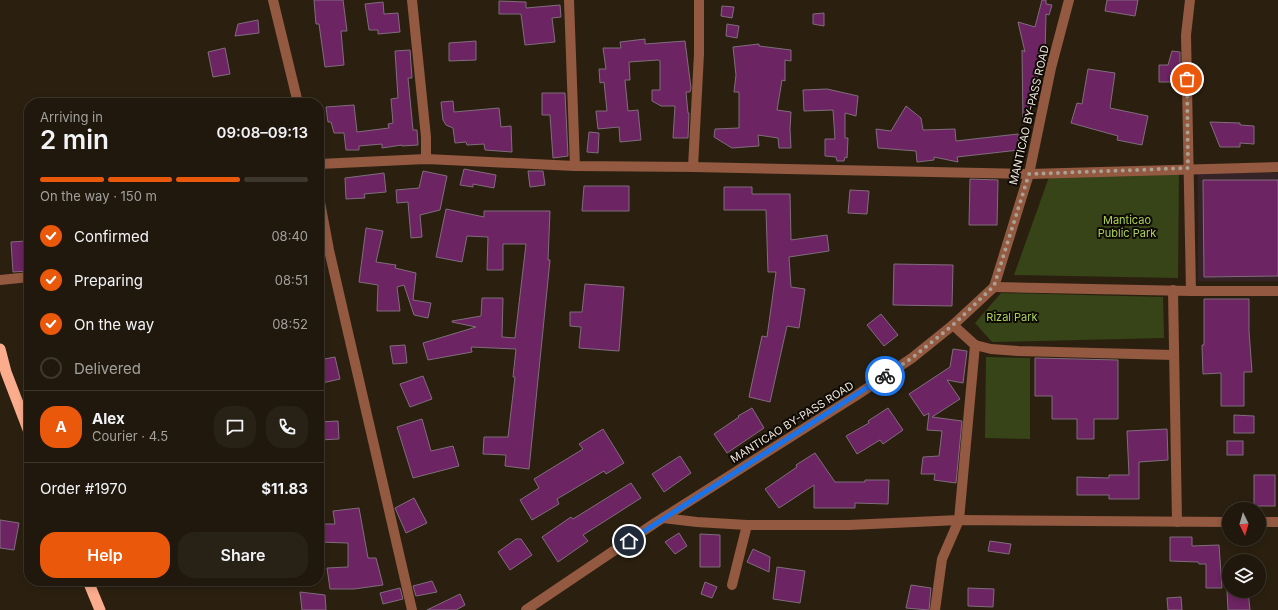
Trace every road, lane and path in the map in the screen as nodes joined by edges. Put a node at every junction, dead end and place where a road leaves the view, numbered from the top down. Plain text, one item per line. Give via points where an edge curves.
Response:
1 (273, 0) edge
2 (412, 0) edge
3 (569, 0) edge
4 (699, 0) edge
5 (1069, 0) edge
6 (1190, 0) edge
7 (297, 98) edge
8 (426, 159) junction
9 (324, 164) edge
10 (575, 166) junction
11 (692, 166) junction
12 (1278, 167) edge
13 (1188, 168) junction
14 (1029, 174) junction
15 (324, 251) edge
16 (24, 278) edge
17 (0, 280) edge
18 (994, 286) junction
19 (1173, 290) junction
20 (1191, 291) junction
21 (1278, 291) edge
22 (953, 325) junction
23 (975, 345) junction
24 (0, 349) edge
25 (1174, 355) junction
26 (24, 419) edge
27 (663, 518) junction
28 (959, 520) junction
29 (1177, 522) junction
30 (1222, 522) edge
31 (1266, 522) edge
32 (1278, 522) edge
33 (747, 525) junction
34 (732, 585) dead end
35 (90, 586) edge
36 (100, 610) edge
37 (412, 610) edge
38 (526, 610) edge
39 (935, 610) edge

1 - 7 street
2 - 8 street
3 - 10 street
4 - 11 street via 700,54
5 - 14 street, MANTICAO BY-PASS ROAD via 1051,68
6 - 13 street via 1186,35
8 - 9 street
8 - 10 street
10 - 11 street
11 - 14 street
12 - 13 street
13 - 14 street
13 - 20 street
14 - 18 street, MANTICAO BY-PASS ROAD
15 - 37 street
16 - 17 street
18 - 19 street
18 - 22 street, MANTICAO BY-PASS ROAD
19 - 20 street
19 - 25 street
20 - 21 street
22 - 23 street
22 - 27 street, MANTICAO BY-PASS ROAD via 912,358
23 - 25 street via 1018,351
23 - 28 street
24 - 26 highway
25 - 29 street
27 - 33 street
27 - 38 street, MANTICAO BY-PASS ROAD
28 - 29 street
28 - 33 street via 849,525
28 - 39 street via 942,559
29 - 30 street
31 - 32 street
33 - 34 street
35 - 36 highway

